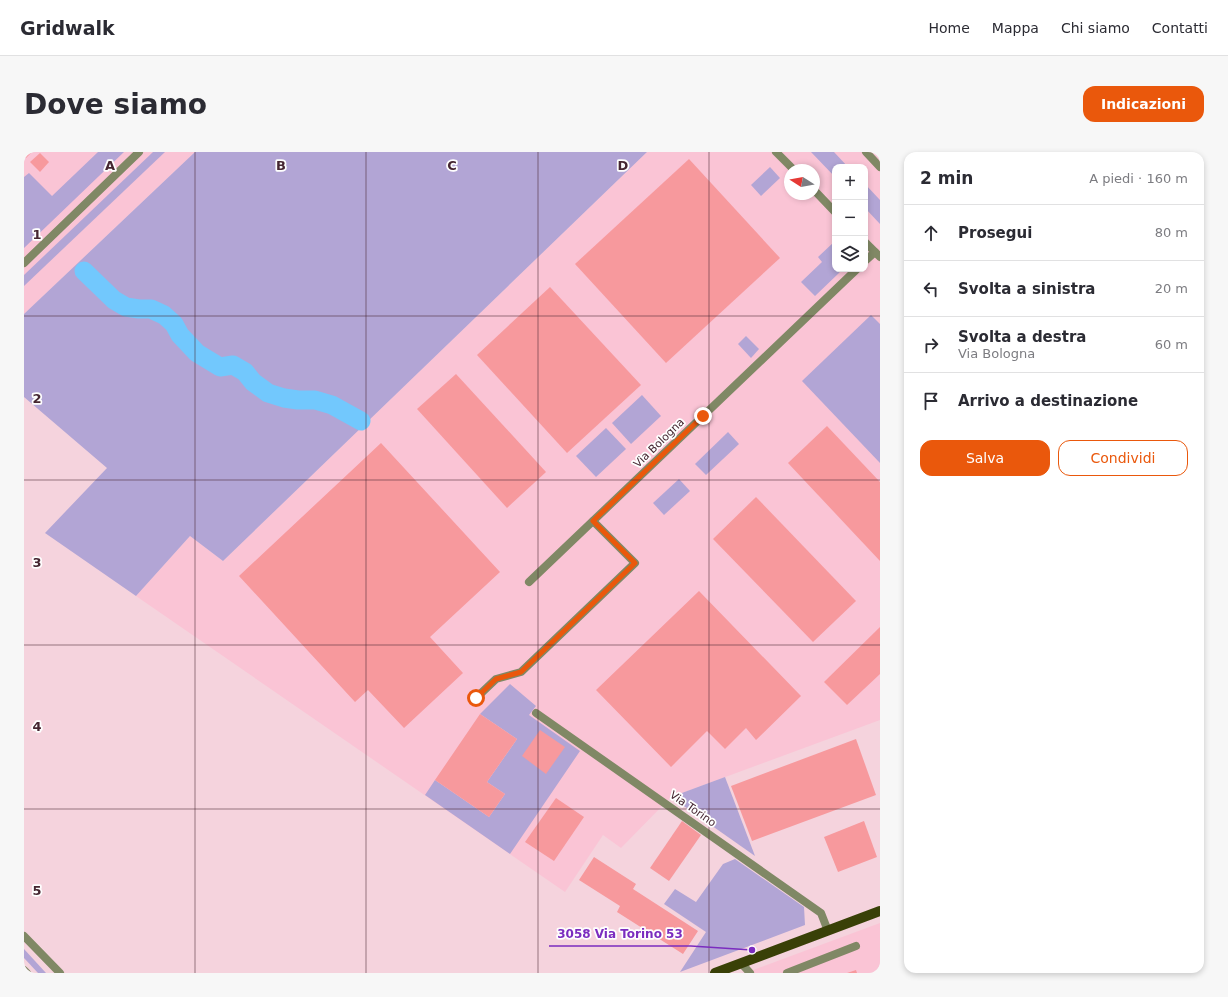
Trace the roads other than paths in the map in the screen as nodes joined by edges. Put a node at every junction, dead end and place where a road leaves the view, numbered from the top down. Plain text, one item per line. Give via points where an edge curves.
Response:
1 (139, 152) edge
2 (776, 152) edge
3 (866, 152) edge
4 (788, 164) edge
5 (880, 167) edge
6 (820, 196) edge
7 (832, 209) edge
8 (868, 245) edge
9 (877, 255) edge
10 (868, 260) edge
11 (24, 262) edge
12 (854, 272) edge
13 (593, 521) junction
14 (529, 582) dead end
15 (476, 698) dead end
16 (536, 713) dead end
17 (880, 911) edge
18 (828, 931) junction
19 (24, 936) edge
20 (856, 946) dead end
21 (741, 963) junction
22 (24, 970) edge
23 (27, 973) edge
24 (60, 973) edge
25 (715, 973) edge
26 (750, 973) edge
27 (787, 973) edge

1 - 11 street
2 - 4 street
3 - 5 street
6 - 7 street
8 - 9 street
9 - 10 street
12 - 13 street, Via Bologna
13 - 14 street, Via Bologna
13 - 15 street via 635,563 521,672 496,679
16 - 18 street, Via Torino via 821,913
17 - 18 main road
18 - 21 main road
19 - 24 street
20 - 27 street
21 - 25 main road
21 - 26 street
22 - 23 street

